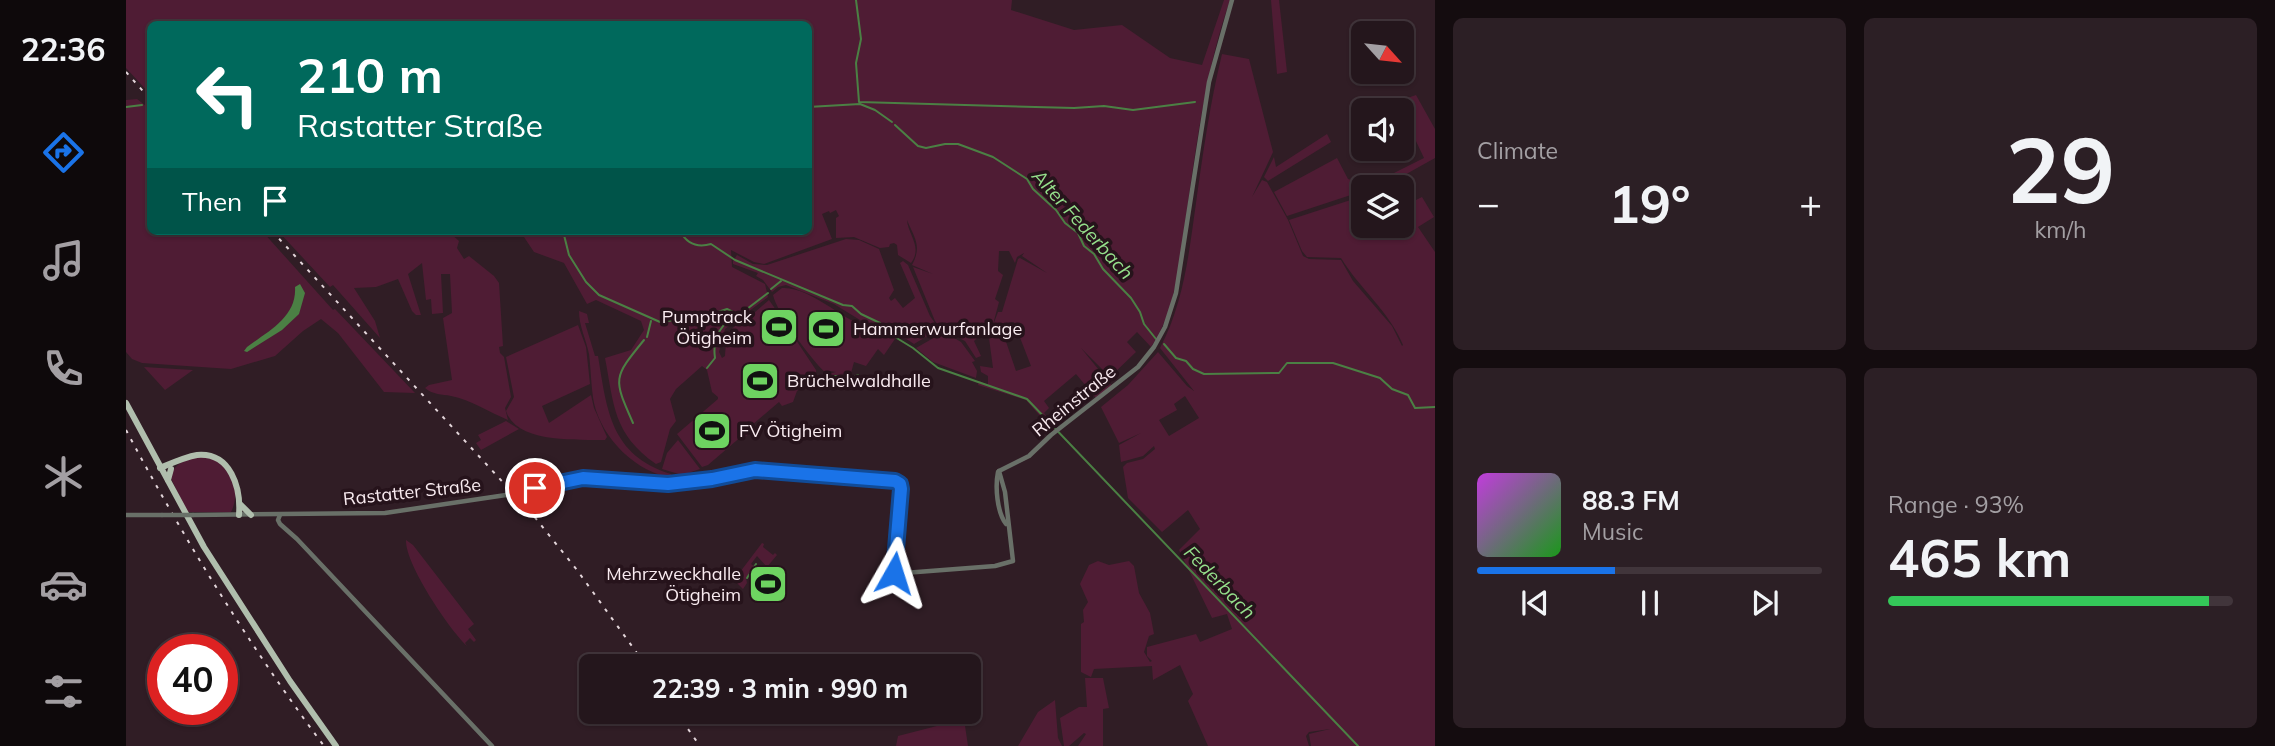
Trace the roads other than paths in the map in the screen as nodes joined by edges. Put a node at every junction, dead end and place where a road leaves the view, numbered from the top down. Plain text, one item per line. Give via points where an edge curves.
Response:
1 (1232, 0) edge
2 (126, 403) edge
3 (181, 460) junction
4 (161, 469) junction
5 (172, 469) junction
6 (168, 482) junction
7 (516, 493) dead end
8 (506, 495) dead end
9 (239, 501) junction
10 (126, 514) edge
11 (251, 514) junction
12 (237, 515) junction
13 (280, 515) junction
14 (336, 746) edge
15 (492, 746) edge

1 - 7 street, Rheinstraße via 1209,82 1170,316 1146,358 1127,377 1029,456 999,471 1013,561 894,573 900,484 845,476 755,470 668,484 583,478
2 - 4 main road
3 - 4 main road
3 - 5 main road
3 - 9 main road via 204,455 219,460 233,474
4 - 5 main road
4 - 6 main road
5 - 6 main road
6 - 14 main road via 246,614
8 - 13 street, Rastatter Straße via 385,513
9 - 11 main road
9 - 12 main road
10 - 12 street, Rastatter Straße, bridge
11 - 12 street, Rastatter Straße
11 - 13 street, Rastatter Straße
13 - 15 street via 282,526

